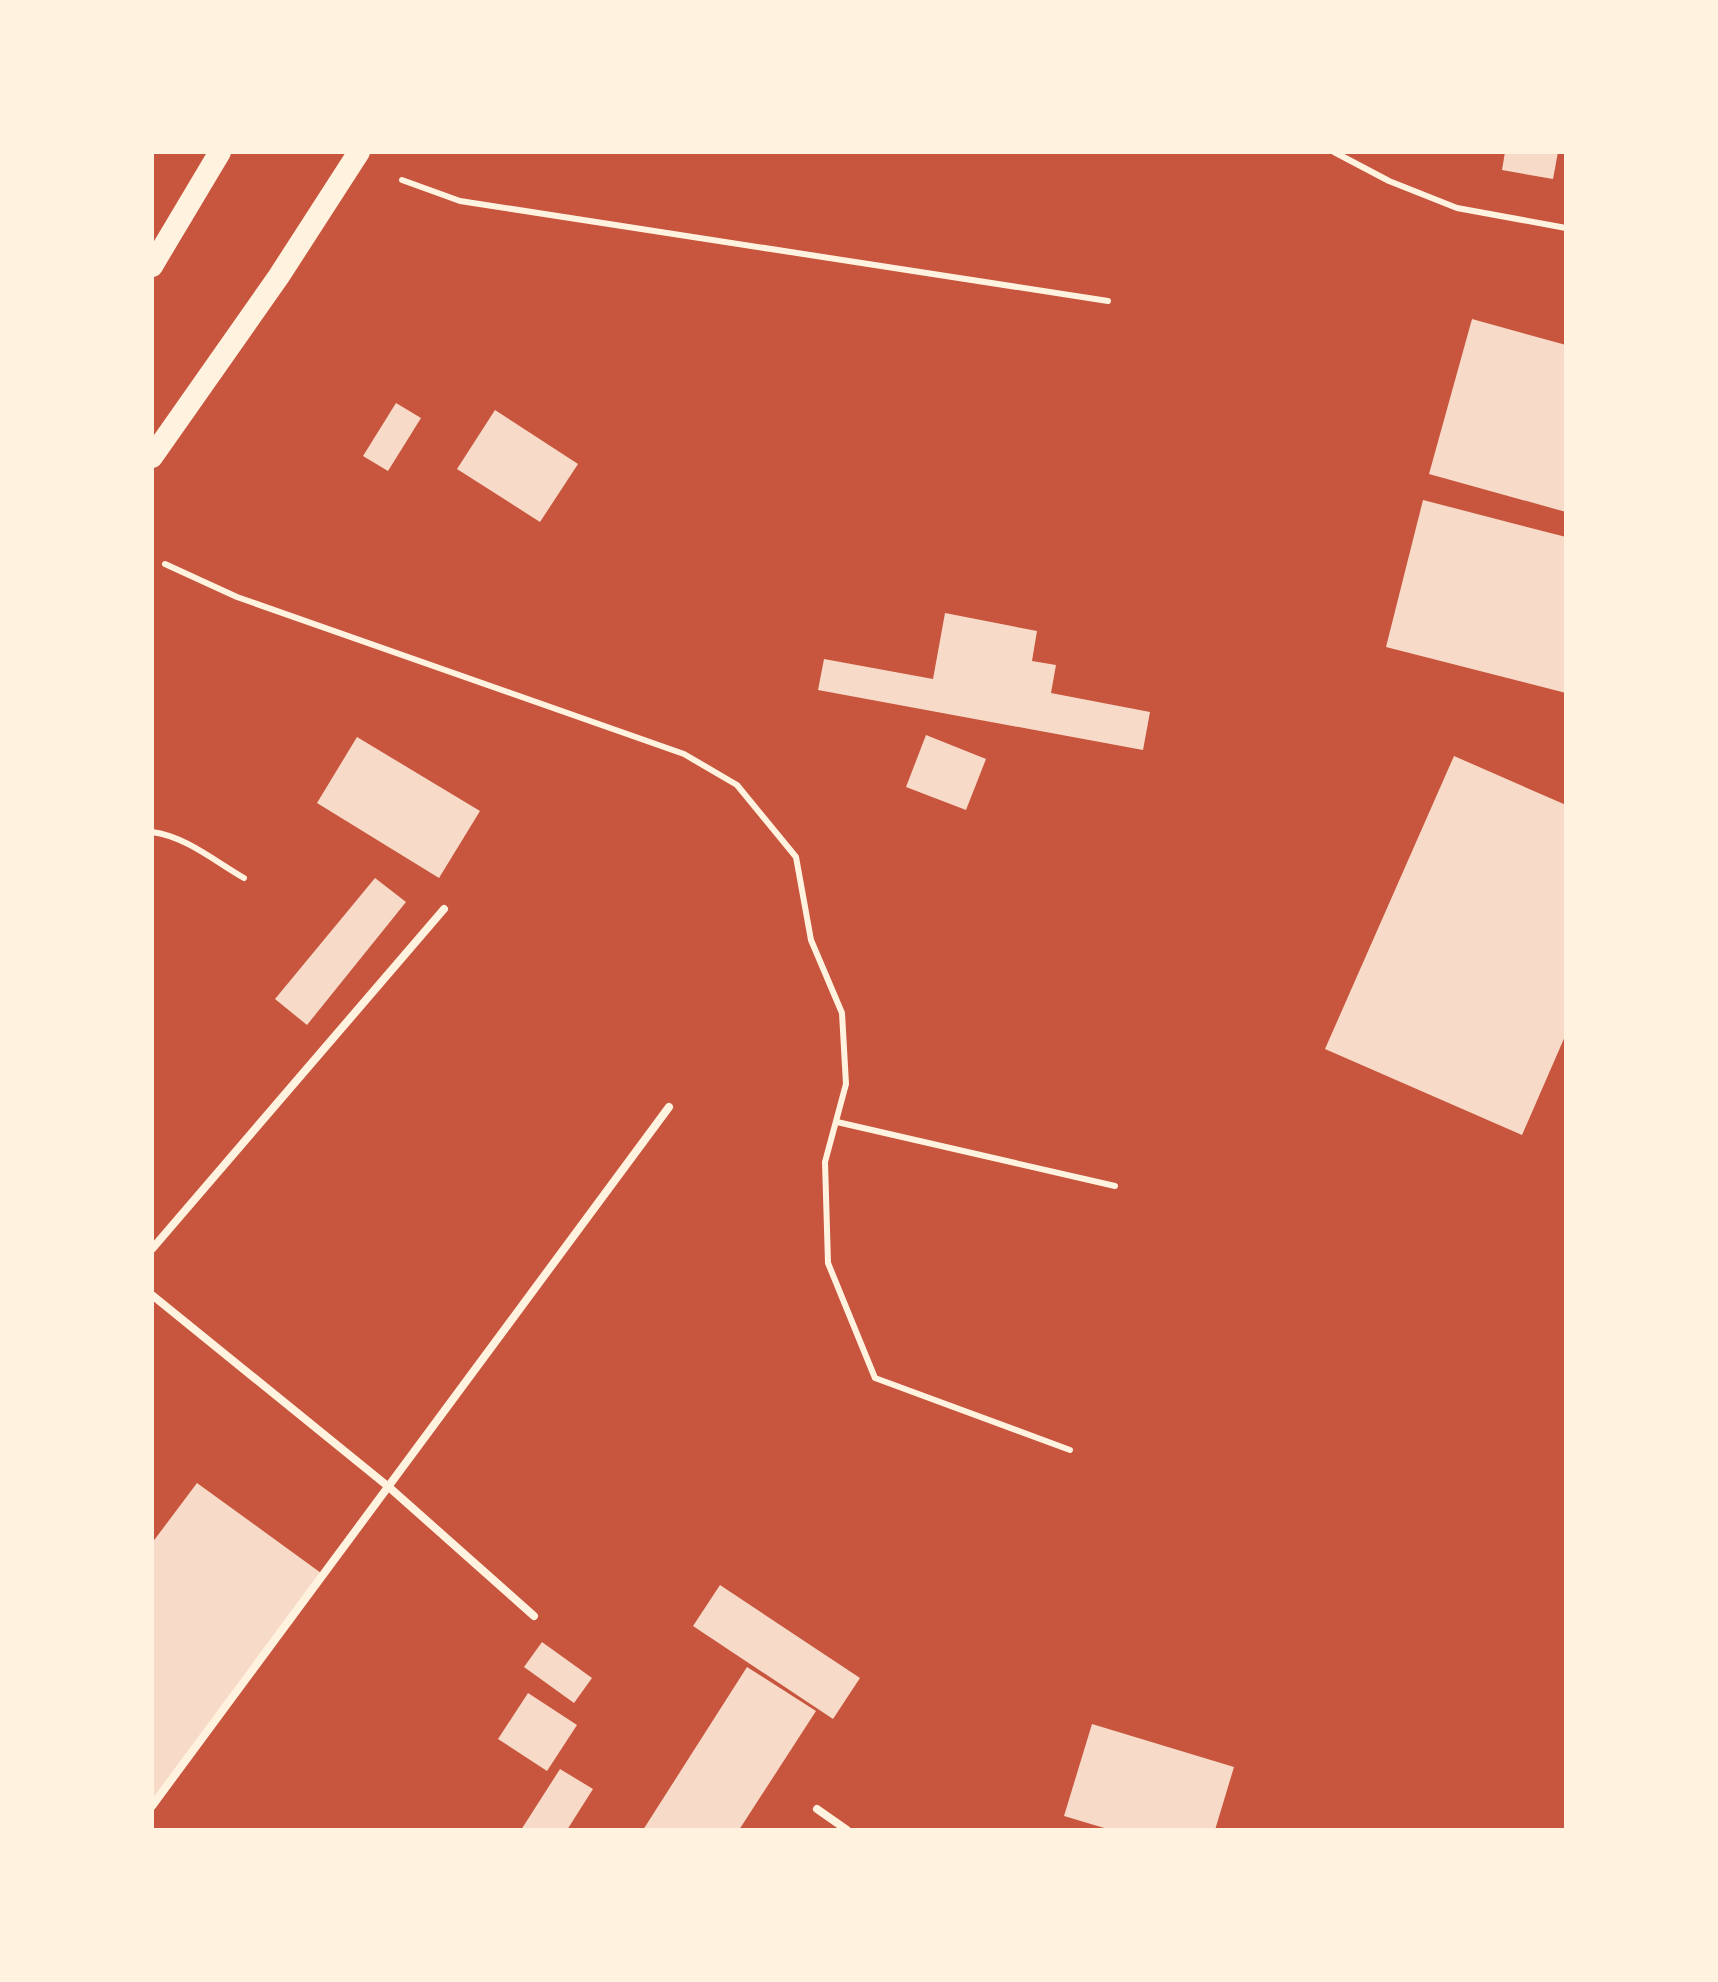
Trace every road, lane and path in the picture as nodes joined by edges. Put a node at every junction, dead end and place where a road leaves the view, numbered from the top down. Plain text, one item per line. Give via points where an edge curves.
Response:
1 (220, 152) edge
2 (359, 152) edge
3 (1334, 152) edge
4 (402, 180) dead end
5 (1566, 228) edge
6 (152, 266) edge
7 (1108, 301) dead end
8 (152, 457) edge
9 (165, 564) dead end
10 (152, 832) edge
11 (244, 878) dead end
12 (444, 909) dead end
13 (669, 1107) dead end
14 (837, 1122) junction
15 (1115, 1186) dead end
16 (152, 1249) edge
17 (152, 1295) edge
18 (1070, 1450) dead end
19 (390, 1488) junction
20 (534, 1616) dead end
21 (152, 1806) edge
22 (817, 1809) dead end
23 (847, 1830) edge

1 - 6 highway
2 - 8 highway
3 - 5 lane via 1457,208
4 - 7 lane via 460,201
9 - 14 lane via 237,597 684,754 737,785 796,857 811,940 842,1013 846,1084
10 - 11 lane via 178,840
12 - 16 street
13 - 19 street
14 - 15 lane
14 - 18 lane via 825,1162 828,1263 875,1378
17 - 19 street
19 - 20 street
19 - 21 street
22 - 23 street

